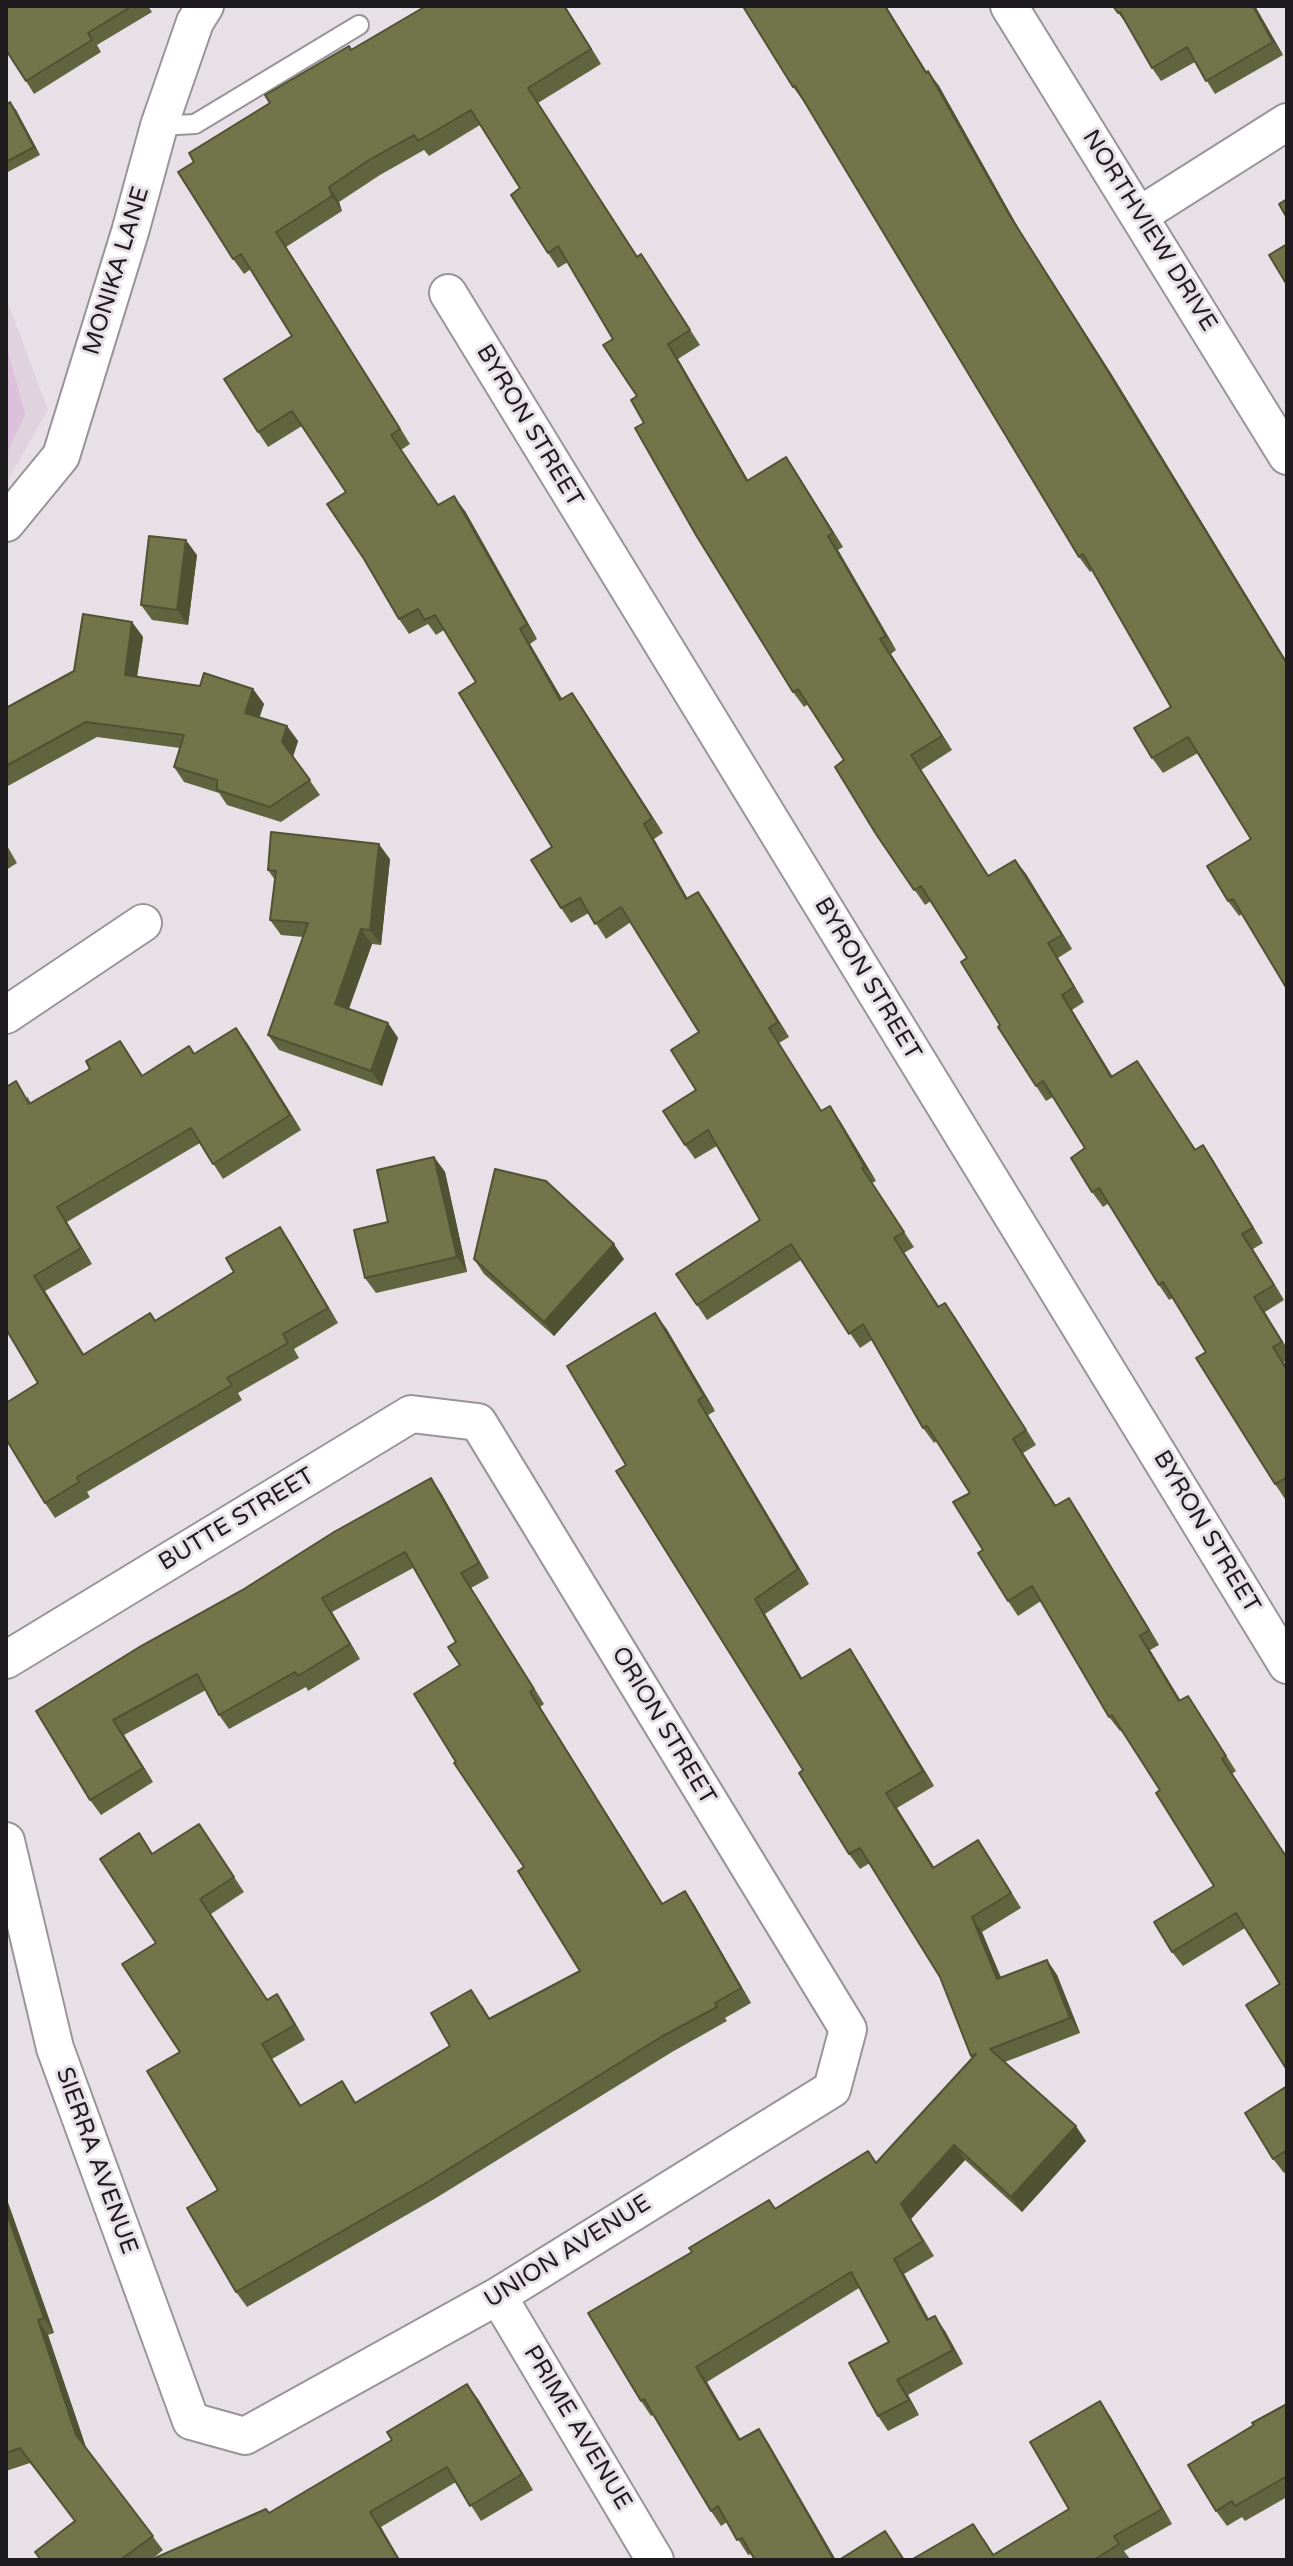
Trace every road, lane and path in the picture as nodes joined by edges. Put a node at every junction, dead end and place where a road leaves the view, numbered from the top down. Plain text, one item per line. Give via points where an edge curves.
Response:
1 (205, 6) edge
2 (1009, 6) edge
3 (359, 25) dead end
4 (1287, 122) edge
5 (159, 126) junction
6 (1140, 215) junction
7 (448, 293) dead end
8 (1287, 456) edge
9 (6, 523) edge
10 (143, 923) dead end
11 (6, 1015) edge
12 (478, 1422) joint
13 (6, 1660) edge
14 (1287, 1665) edge
15 (6, 1841) edge
16 (848, 2029) joint
17 (498, 2296) junction
18 (245, 2436) joint
19 (655, 2560) edge

1 - 5 street, MONIKA LANE
2 - 6 street, NORTHVIEW DRIVE
3 - 5 lane via 195,124
4 - 6 street
5 - 9 street, MONIKA LANE via 61,456
6 - 8 street, NORTHVIEW DRIVE
7 - 14 street, BYRON STREET
10 - 11 street
12 - 13 street, BUTTE STREET via 411,1414
12 - 16 street, ORION STREET
15 - 18 street, SIERRA AVENUE via 55,2048 191,2421
16 - 17 street, UNION AVENUE via 832,2089
17 - 18 street, UNION AVENUE
17 - 19 street, PRIME AVENUE

